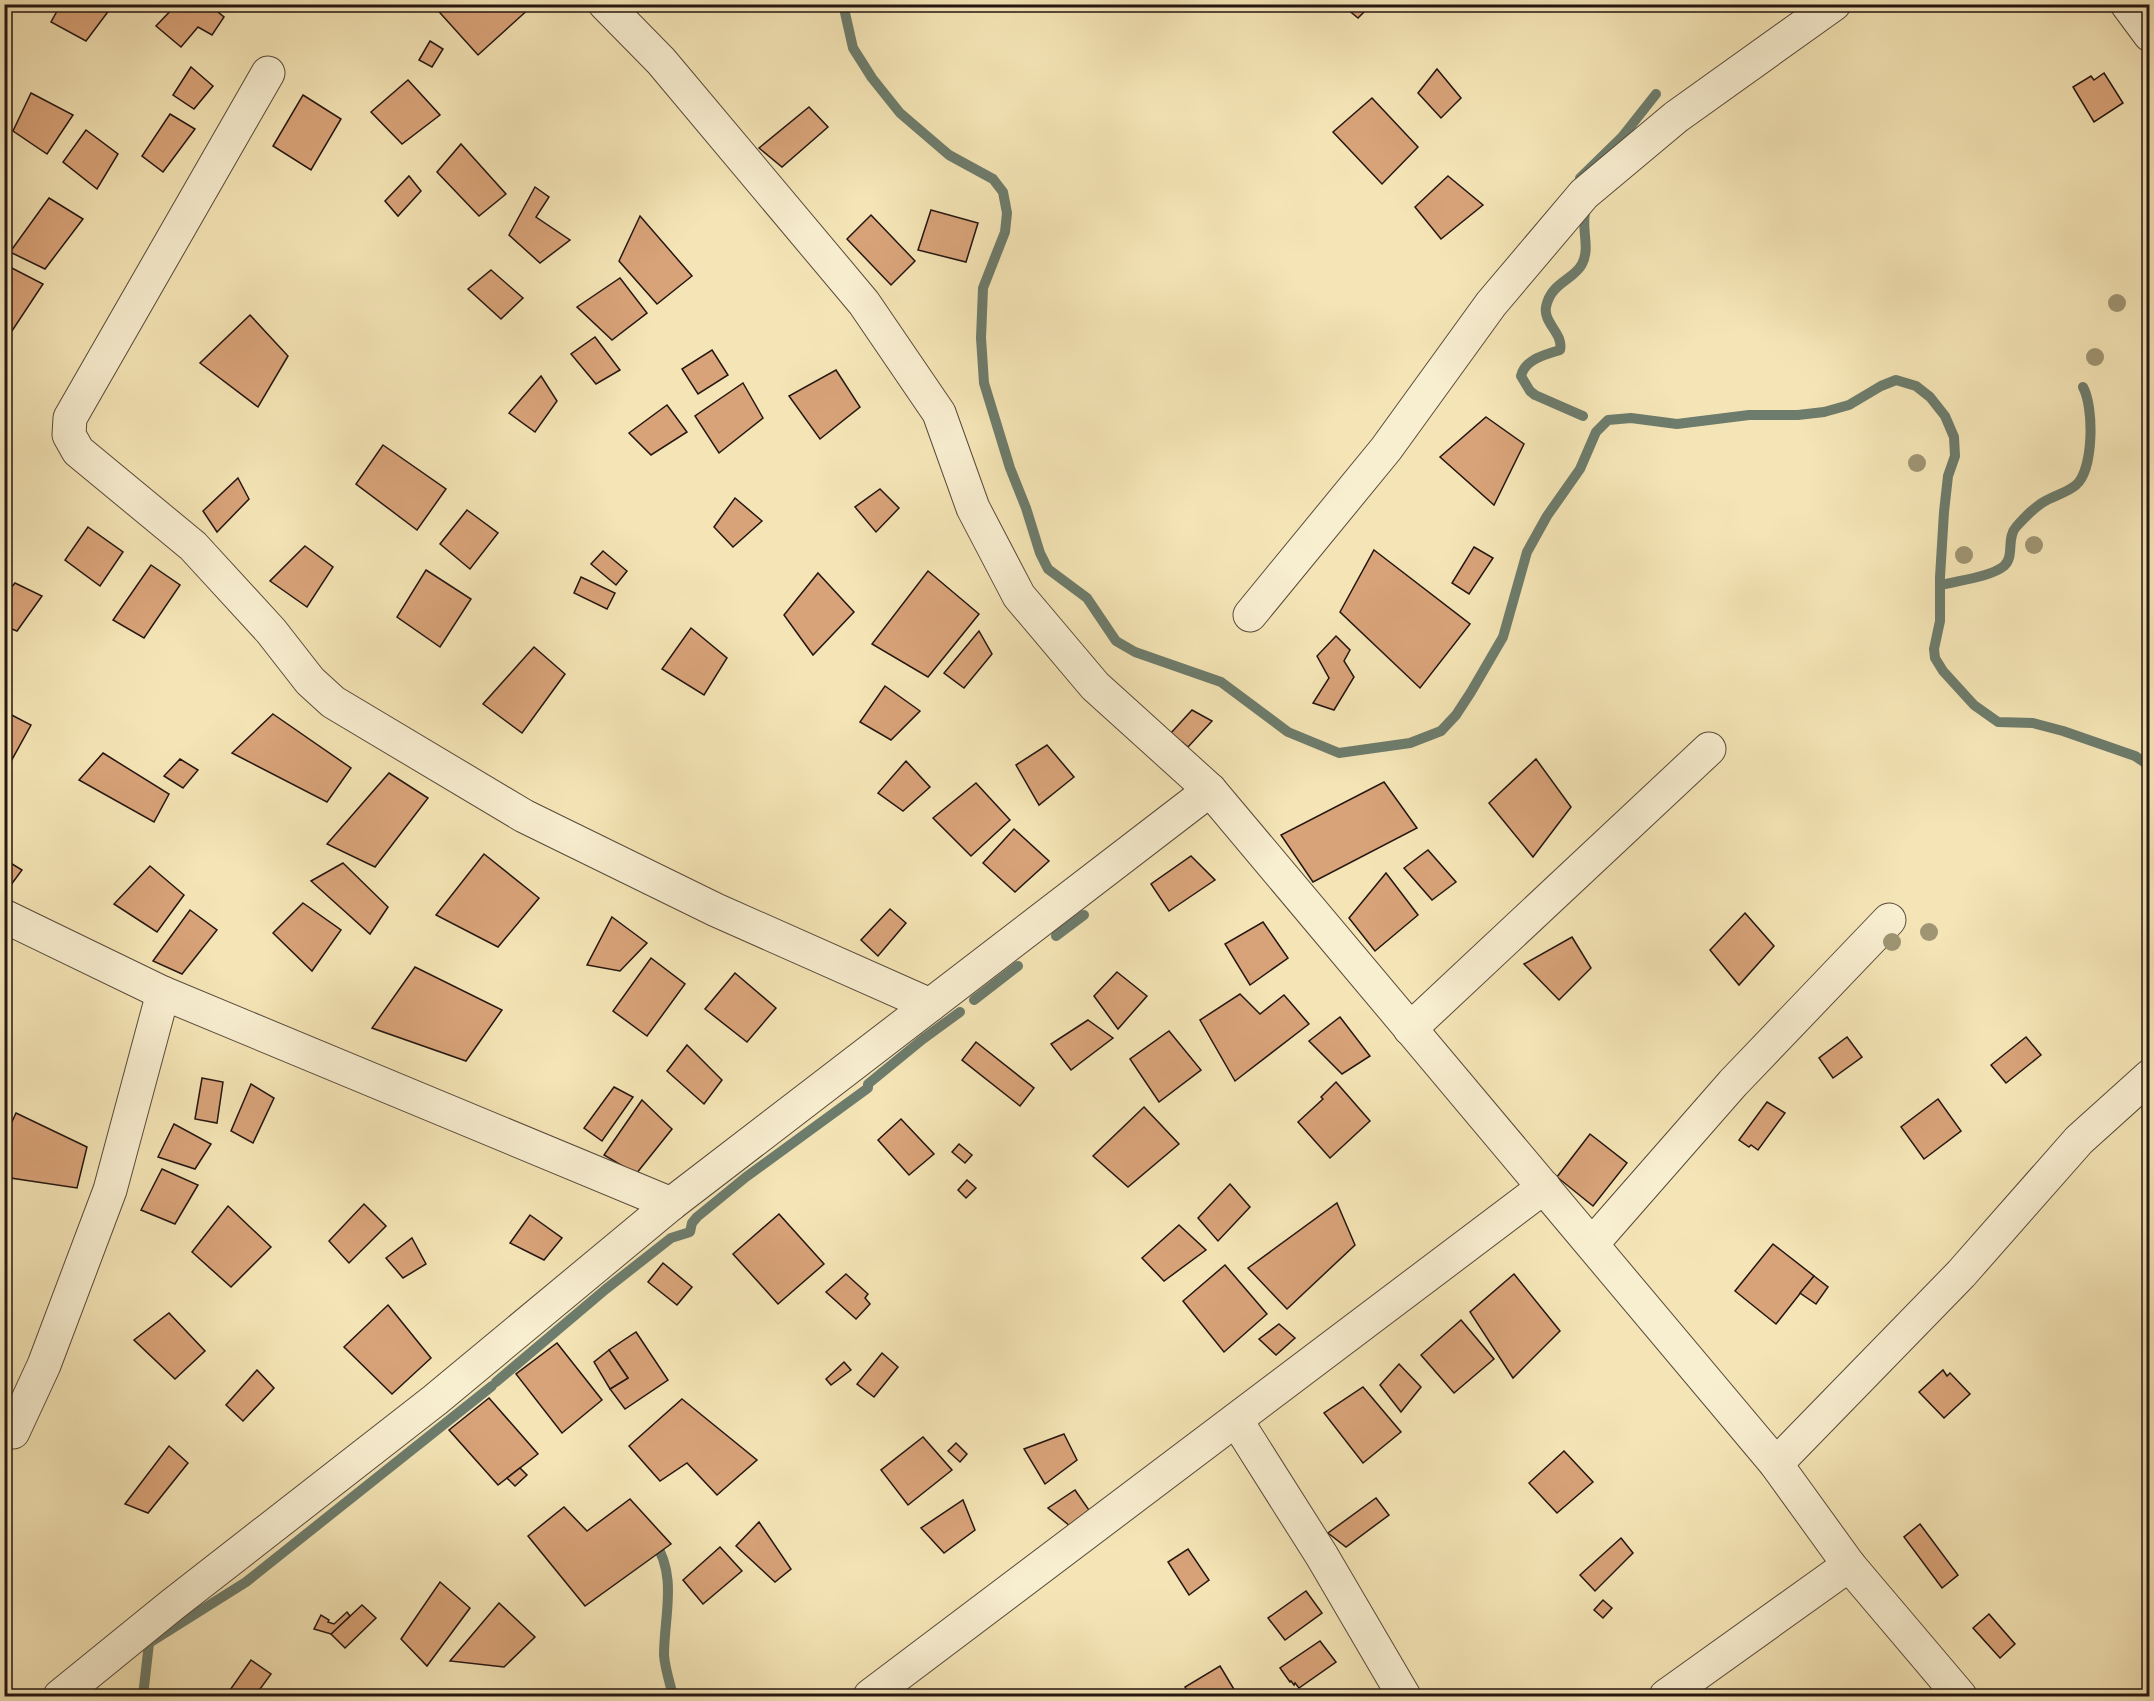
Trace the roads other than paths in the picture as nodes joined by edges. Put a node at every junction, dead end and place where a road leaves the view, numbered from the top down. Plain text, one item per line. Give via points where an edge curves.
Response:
1 (605, 4) edge
2 (1834, 4) edge
3 (2127, 4) edge
4 (2150, 35) edge
5 (268, 73) dead end
6 (1250, 615) dead end
7 (1710, 749) dead end
8 (1210, 790) junction
9 (4, 916) edge
10 (1889, 920) dead end
11 (163, 993) junction
12 (930, 1005) junction
13 (1410, 1029) junction
14 (2150, 1076) edge
15 (1544, 1187) junction
16 (671, 1204) junction
17 (1592, 1244) junction
18 (1236, 1419) junction
19 (13, 1432) dead end
20 (1776, 1464) junction
21 (1849, 1565) junction
22 (60, 1696) edge
23 (870, 1696) edge
24 (1404, 1696) edge
25 (1666, 1696) edge
26 (1960, 1696) edge

1 - 8 street via 662,61 864,303 939,413 973,508 1019,596 1095,686
2 - 6 street via 1676,117 1584,194 1491,304 1386,449
3 - 4 street
5 - 12 street via 70,418 69,435 78,451 193,546 271,631 310,681 333,702 524,816 716,910
7 - 13 street
8 - 12 street
8 - 13 street
9 - 11 street
10 - 17 street via 1733,1083
11 - 16 street
11 - 19 street via 110,1190 44,1365
12 - 16 street
13 - 15 street
14 - 20 street via 2079,1140 1961,1274
15 - 17 street
15 - 18 street
16 - 22 street via 435,1400
17 - 20 street
18 - 23 street
18 - 24 street
20 - 21 street
21 - 25 street
21 - 26 street

